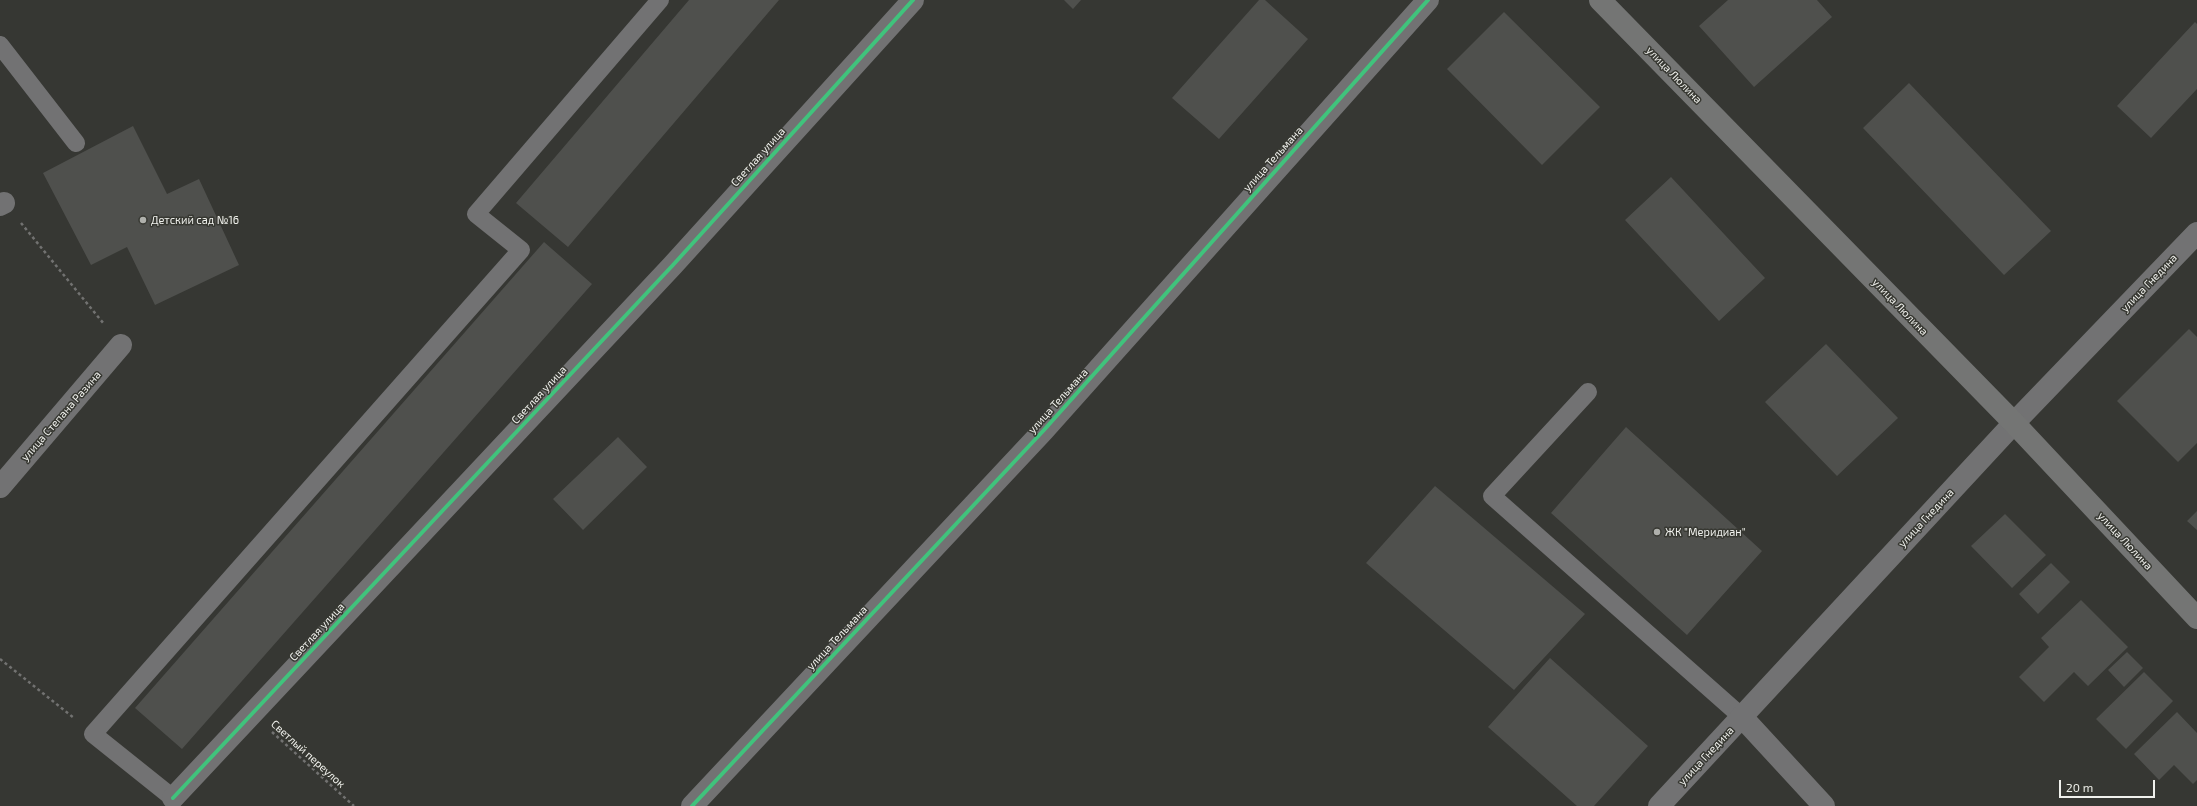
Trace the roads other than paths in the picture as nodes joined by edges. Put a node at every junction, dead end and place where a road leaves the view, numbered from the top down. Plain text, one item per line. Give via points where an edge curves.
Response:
1 (660, 0) edge
2 (913, 0) edge
3 (1428, 0) edge
4 (1600, 0) edge
5 (0, 45) edge
6 (76, 143) dead end
7 (2197, 233) edge
8 (121, 346) road end
9 (1588, 392) dead end
10 (2014, 423) junction
11 (0, 487) edge
12 (2197, 618) edge
13 (1742, 717) junction
14 (173, 798) joint
15 (692, 806) edge
16 (1659, 806) edge
17 (1824, 806) edge

1 - 14 lane via 476,214 521,250 93,734
2 - 14 street, Светлая улица via 667,271
3 - 15 street, улица Тельмана via 1044,430
4 - 10 main road, улица Люлина
5 - 6 lane
7 - 10 street, улица Гнедина
8 - 11 street, улица Степана Разина
9 - 13 lane via 1492,496
10 - 12 main road, улица Люлина
10 - 13 street, улица Гнедина
13 - 16 street, улица Гнедина
13 - 17 street

